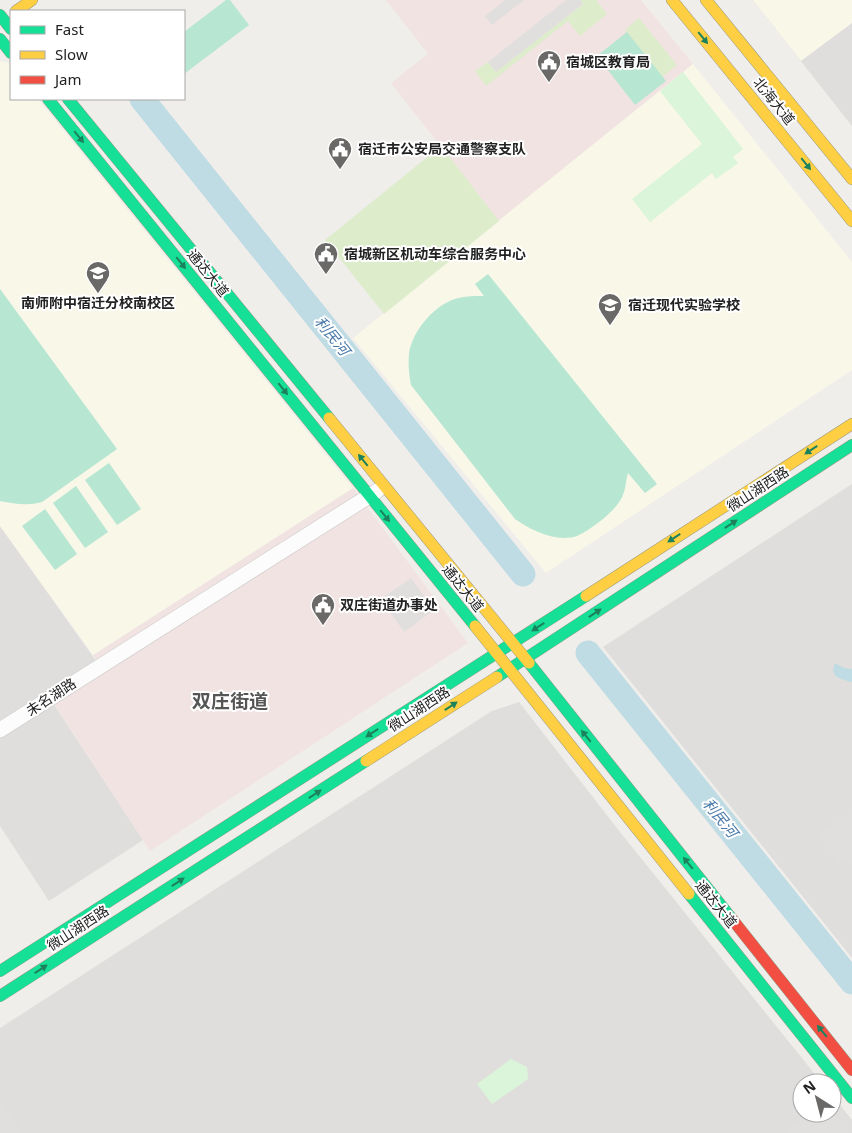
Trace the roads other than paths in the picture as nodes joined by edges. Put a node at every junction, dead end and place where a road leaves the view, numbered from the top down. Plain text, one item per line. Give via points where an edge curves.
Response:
1 (32, 0) edge
2 (672, 0) edge
3 (706, 0) edge
4 (17, 10) edge
5 (0, 39) edge
6 (10, 52) edge
7 (49, 100) edge
8 (69, 100) edge
9 (852, 179) edge
10 (852, 220) edge
11 (852, 424) edge
12 (852, 445) edge
13 (384, 486) junction
14 (369, 496) junction
15 (513, 643) junction
16 (497, 653) junction
17 (525, 659) junction
18 (510, 669) junction
19 (0, 730) edge
20 (0, 971) edge
21 (0, 996) edge
22 (852, 1070) edge
23 (852, 1098) edge

1 - 4 street
2 -> 10 street, 北海大道
3 - 9 street, 北海大道
5 - 6 street
7 -> 14 street, 通达大道
13 -> 8 street, 通达大道
11 -> 15 street, 微山湖西路
17 -> 12 street, 微山湖西路
13 - 14 street, 未名湖路
13 - 15 street, 通达大道
14 -> 16 street, 通达大道
14 - 19 street, 未名湖路
15 - 16 street, 微山湖西路
15 - 17 street, 通达大道
16 - 18 street, 通达大道
16 -> 20 street, 微山湖西路
17 - 18 street, 微山湖西路
22 -> 17 street, 通达大道
21 -> 18 street, 微山湖西路
18 - 23 street, 通达大道

